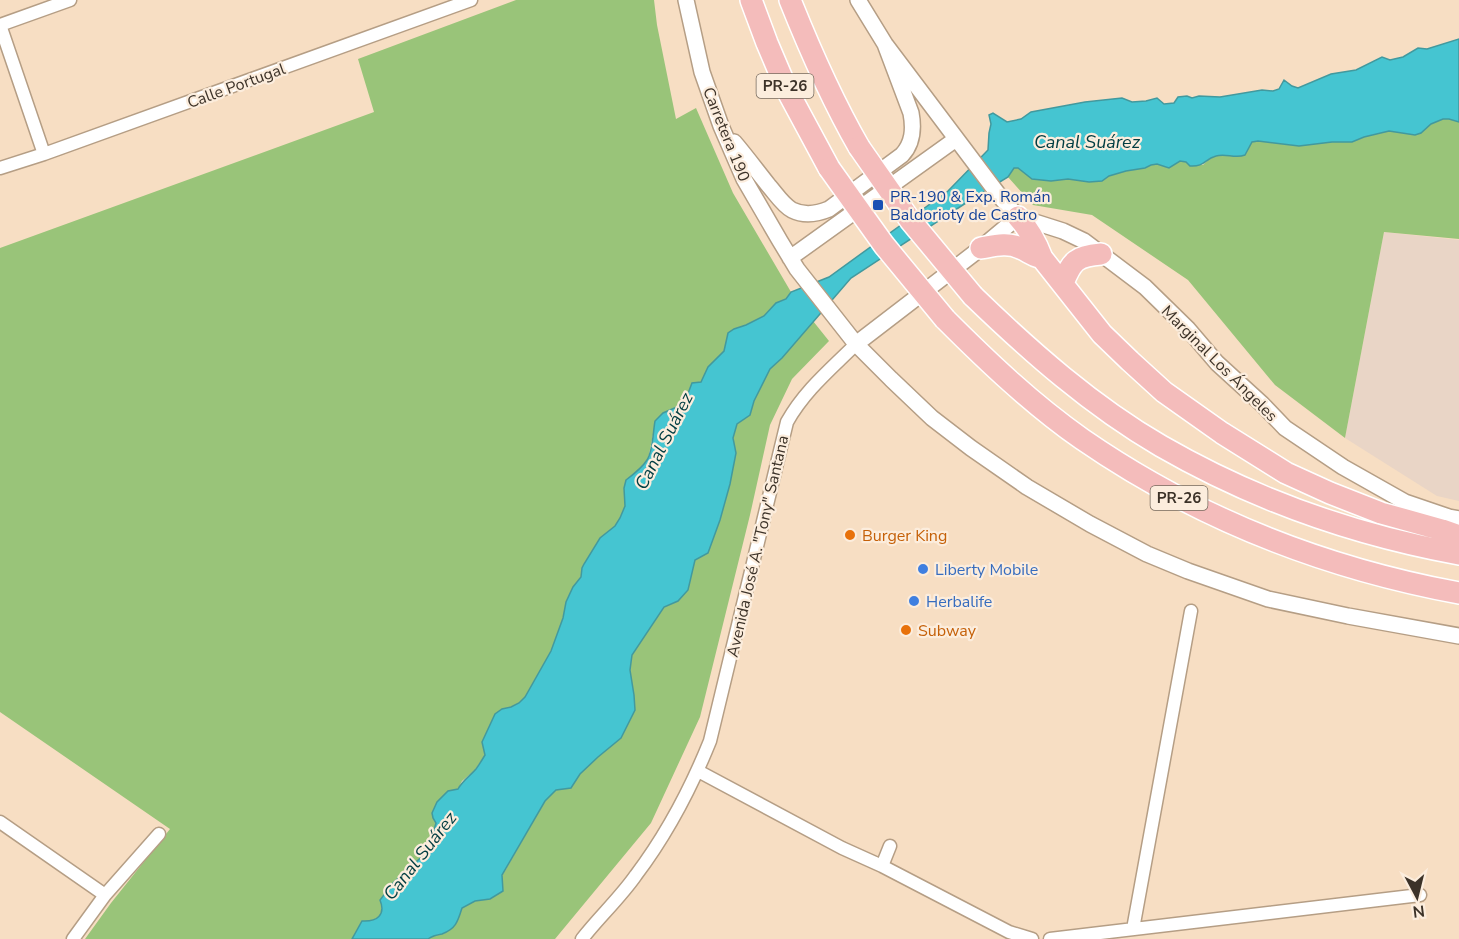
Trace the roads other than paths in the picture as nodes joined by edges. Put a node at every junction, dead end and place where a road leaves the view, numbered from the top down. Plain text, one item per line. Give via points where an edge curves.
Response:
1 (70, 0) edge
2 (471, 0) edge
3 (686, 0) edge
4 (751, 0) edge
5 (790, 0) edge
6 (858, 0) edge
7 (0, 25) edge
8 (885, 44) junction
9 (721, 126) junction
10 (952, 133) junction
11 (44, 154) junction
12 (0, 168) edge
13 (1018, 217) junction
14 (981, 248) junction
15 (1101, 254) junction
16 (1042, 258) junction
17 (794, 264) junction
18 (1063, 283) junction
19 (856, 344) junction
20 (1459, 519) edge
21 (1459, 536) edge
22 (1459, 554) edge
23 (1459, 593) edge
24 (1191, 611) dead end
25 (1459, 636) edge
26 (698, 771) junction
27 (0, 822) edge
28 (159, 834) dead end
29 (890, 846) dead end
30 (882, 866) junction
31 (105, 895) junction
32 (1420, 896) dead end
33 (1132, 929) junction
34 (73, 939) edge
35 (582, 939) edge
36 (1032, 939) edge
37 (1050, 939) edge

1 - 7 street
2 - 11 street, Calle Portugal
3 - 9 street, Carretera 190 via 702,72
4 - 23 highway, PR-26, bridge via 787,90 829,168 884,245 945,319 1024,394 1080,438 1201,509 1306,553
5 - 22 highway, PR-26, bridge via 843,118 910,220 974,296 1056,372 1113,415 1214,474 1270,499 1372,535
6 - 8 street
7 - 11 street
8 - 9 street via 911,113 909,148 829,209 811,214 790,209
8 - 10 street
9 - 17 street, Carretera 190 via 744,179
10 - 13 street
10 - 17 street
11 - 12 street, Calle Portugal
13 - 14 street, Avenida José A. "Tony" Santana
13 - 15 street, Marginal Los Ángeles via 1063,231
13 - 16 highway via 1037,243
14 - 16 highway via 1014,246
14 - 19 street, Avenida José A. "Tony" Santana
15 - 18 highway via 1078,259 1069,267
15 - 20 street, Marginal Los Ángeles via 1145,287 1285,428 1405,502
16 - 18 highway
17 - 19 street, Carretera 190
18 - 21 highway via 1102,334 1130,362 1222,433 1286,473 1330,493
19 - 25 street, Carretera 190 via 932,418 970,448 1037,493 1147,554 1268,599
19 - 26 street, Avenida José A. "Tony" Santana via 797,404 787,422 710,741
24 - 33 street
26 - 30 street
26 - 35 street, Avenida José A. "Tony" Santana via 660,841
27 - 31 street
28 - 31 street
29 - 30 street
30 - 36 street via 1009,932
31 - 34 street
32 - 33 street
33 - 37 street

